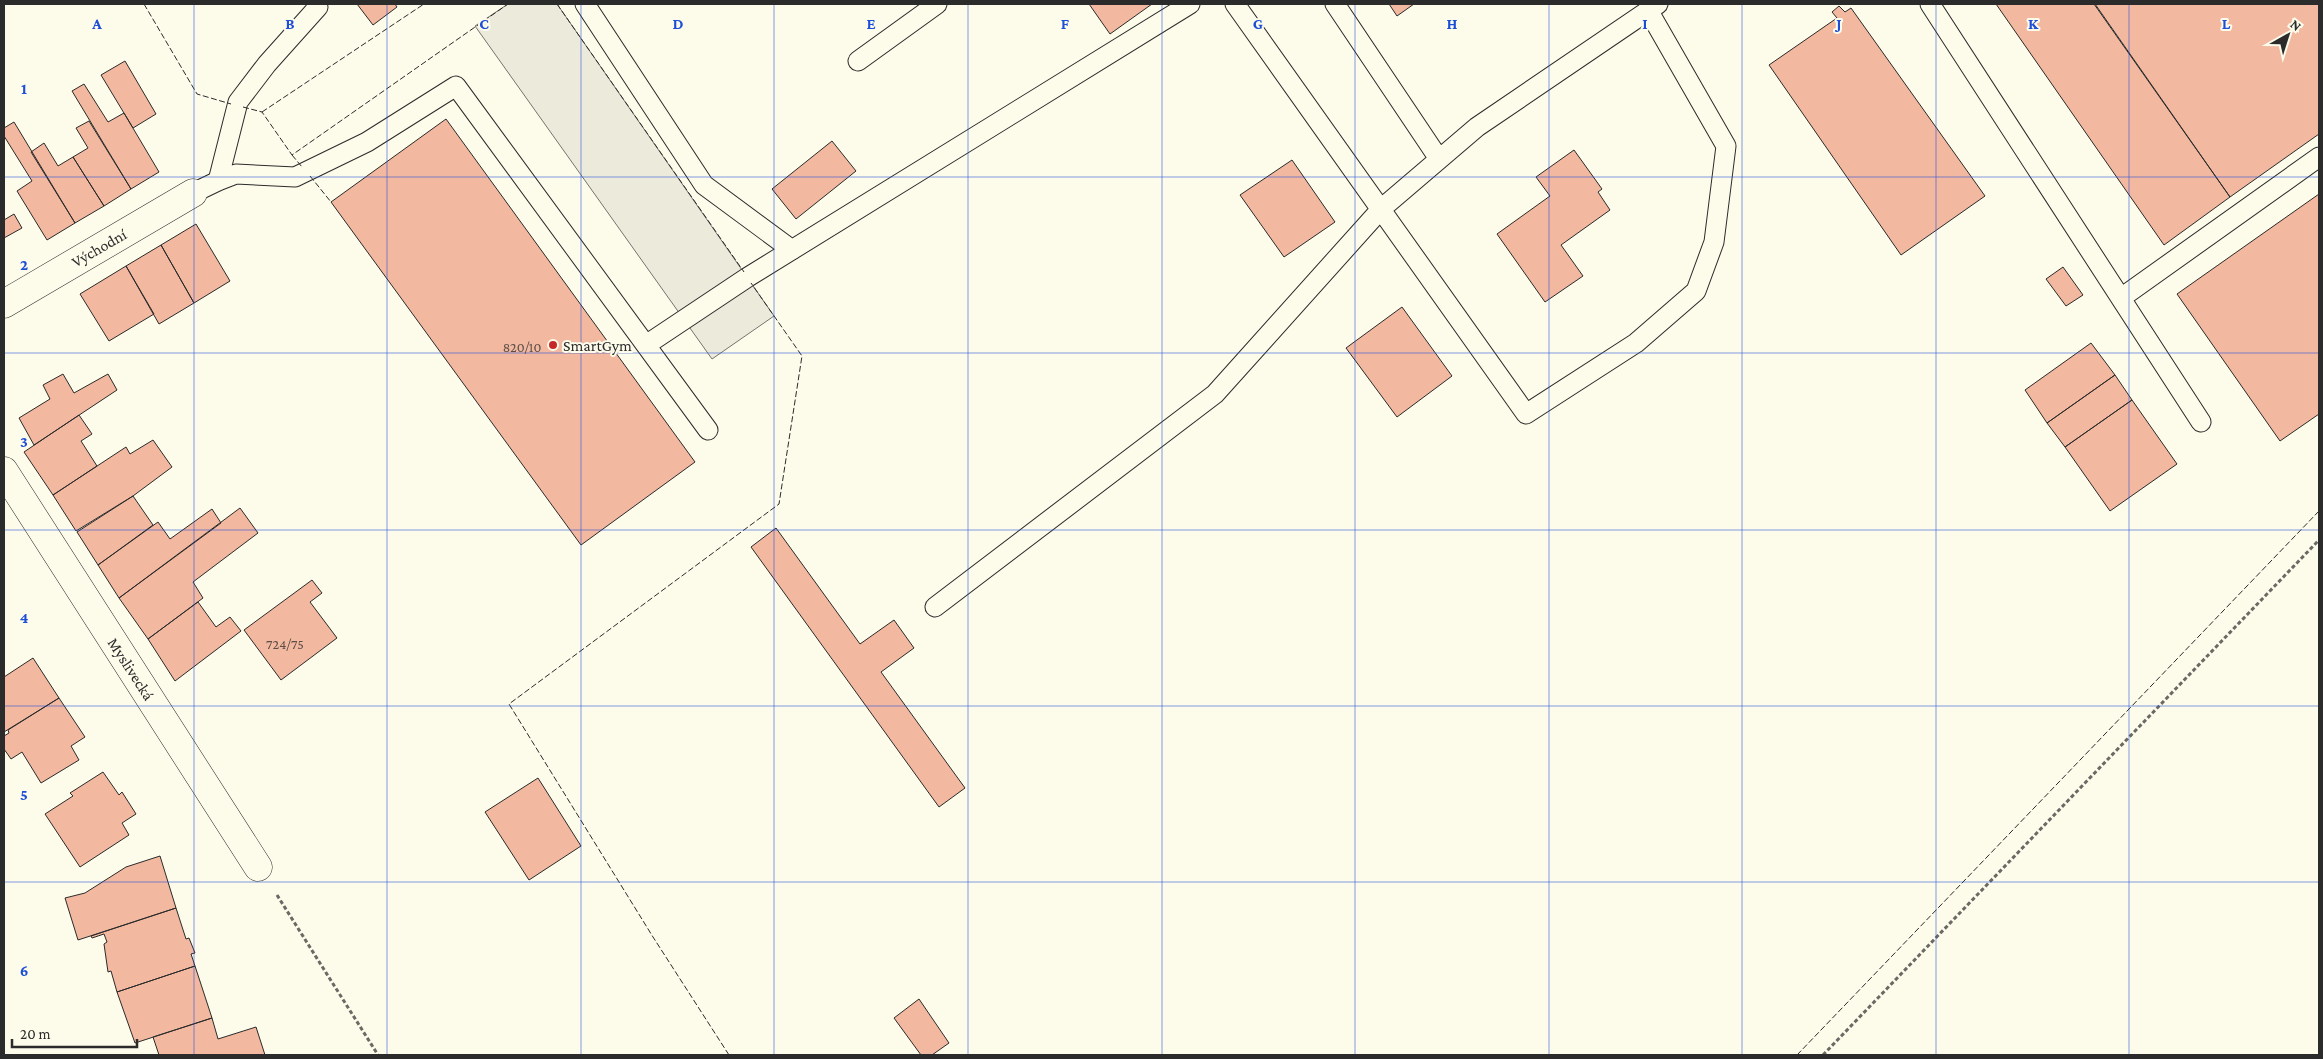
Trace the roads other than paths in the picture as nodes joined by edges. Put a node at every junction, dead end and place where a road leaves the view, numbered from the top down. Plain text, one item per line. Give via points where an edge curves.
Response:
1 (316, 4) edge
2 (585, 4) edge
3 (937, 4) edge
4 (1190, 4) edge
5 (1235, 4) edge
6 (1335, 4) edge
7 (1930, 4) edge
8 (1653, 7) edge
9 (858, 61) dead end
10 (2319, 157) edge
11 (1439, 159) junction
12 (218, 181) junction
13 (193, 193) joint
14 (1381, 209) junction
15 (792, 250) junction
16 (2120, 298) junction
17 (4, 304) edge
18 (646, 345) junction
19 (2201, 422) dead end
20 (708, 430) dead end
21 (4, 471) edge
22 (935, 607) dead end
23 (258, 866) road end

1 - 12 lane via 318,7 238,102
2 - 15 lane via 704,185
3 - 9 lane
4 - 15 lane
5 - 14 lane
6 - 11 lane
7 - 16 lane
8 - 11 lane via 1477,127
8 - 14 lane via 1726,146 1714,242 1696,291 1636,343 1526,414
10 - 16 lane
11 - 14 lane
12 - 13 lane
12 - 18 lane via 236,174 295,177 367,142 456,86
13 - 17 street, Východní
14 - 22 lane via 1215,394
15 - 18 lane
16 - 19 lane
18 - 20 lane
21 - 23 street, Myslivecká

